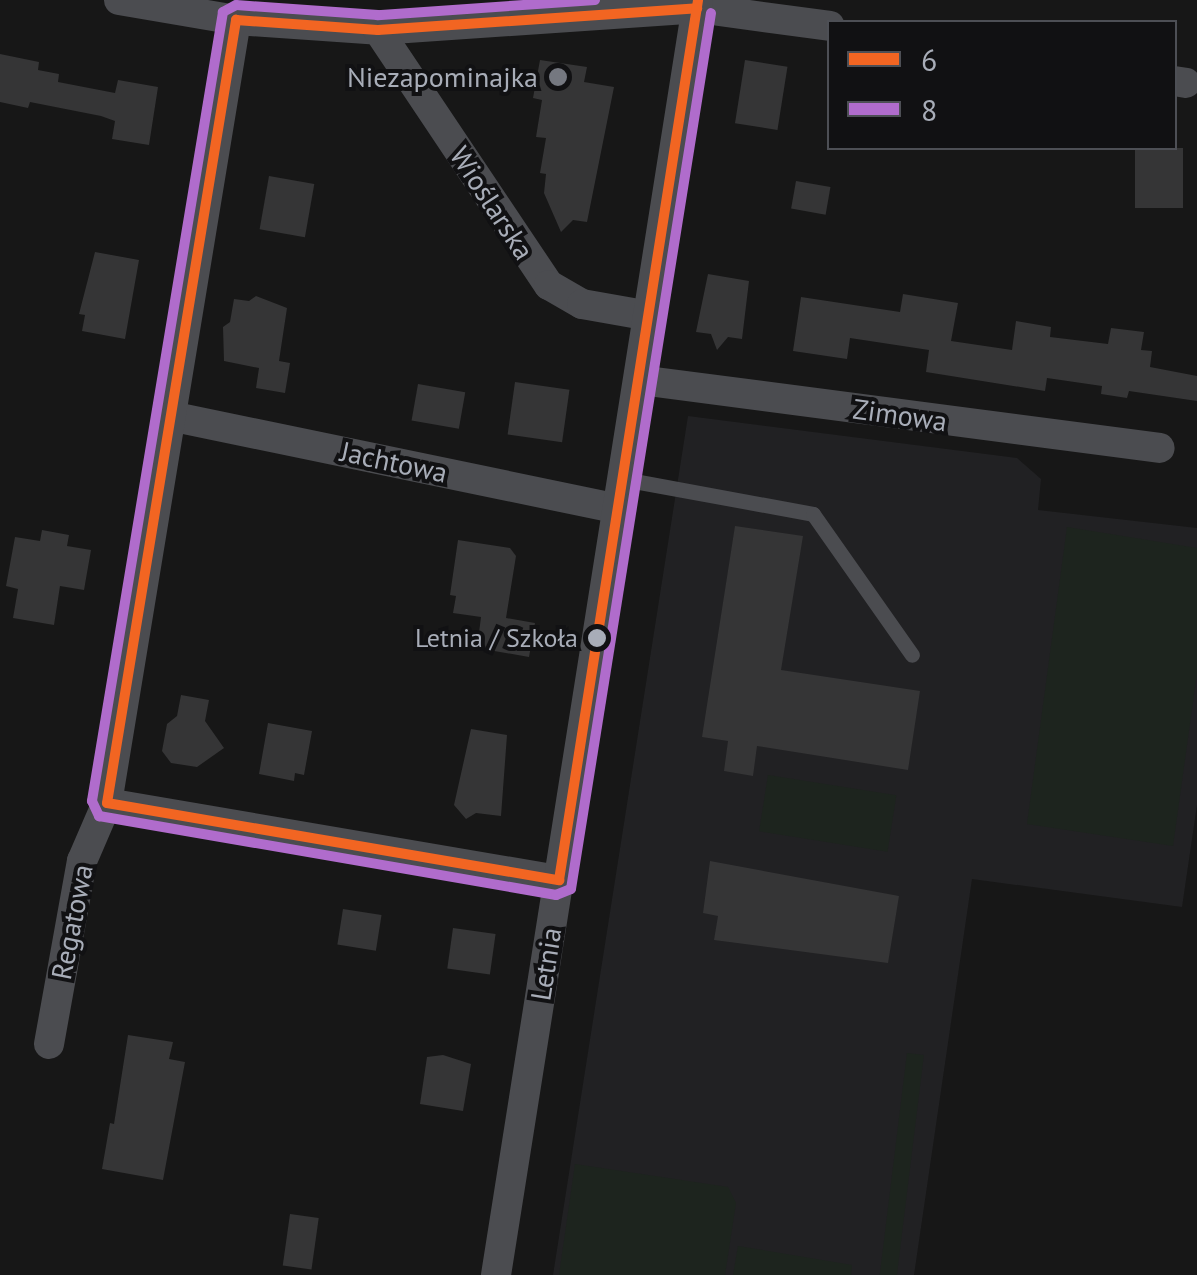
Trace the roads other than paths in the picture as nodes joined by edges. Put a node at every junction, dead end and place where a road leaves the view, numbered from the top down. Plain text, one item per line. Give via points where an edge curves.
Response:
1 (119, 0) edge
2 (697, 4) edge
3 (236, 20) junction
4 (827, 26) edge
5 (378, 30) junction
6 (650, 316) junction
7 (640, 380) junction
8 (170, 416) junction
9 (1160, 448) dead end
10 (624, 478) junction
11 (618, 509) junction
12 (912, 655) dead end
13 (106, 803) junction
14 (560, 880) junction
15 (49, 1044) dead end
16 (496, 1275) edge

1 - 3 street
2 - 4 street
2 - 5 street
2 - 6 street, Letnia
3 - 5 street
3 - 8 street, Regatowa
5 - 6 street, Wioślarska via 549,285 582,304
6 - 7 street, Letnia
7 - 9 street, Zimowa
7 - 10 street, Letnia
8 - 11 street, Jachtowa
8 - 13 street, Regatowa
10 - 11 street, Letnia
10 - 12 lane via 813,514
11 - 14 street, Letnia
13 - 14 street
13 - 15 street, Regatowa via 82,860
14 - 16 street, Letnia

